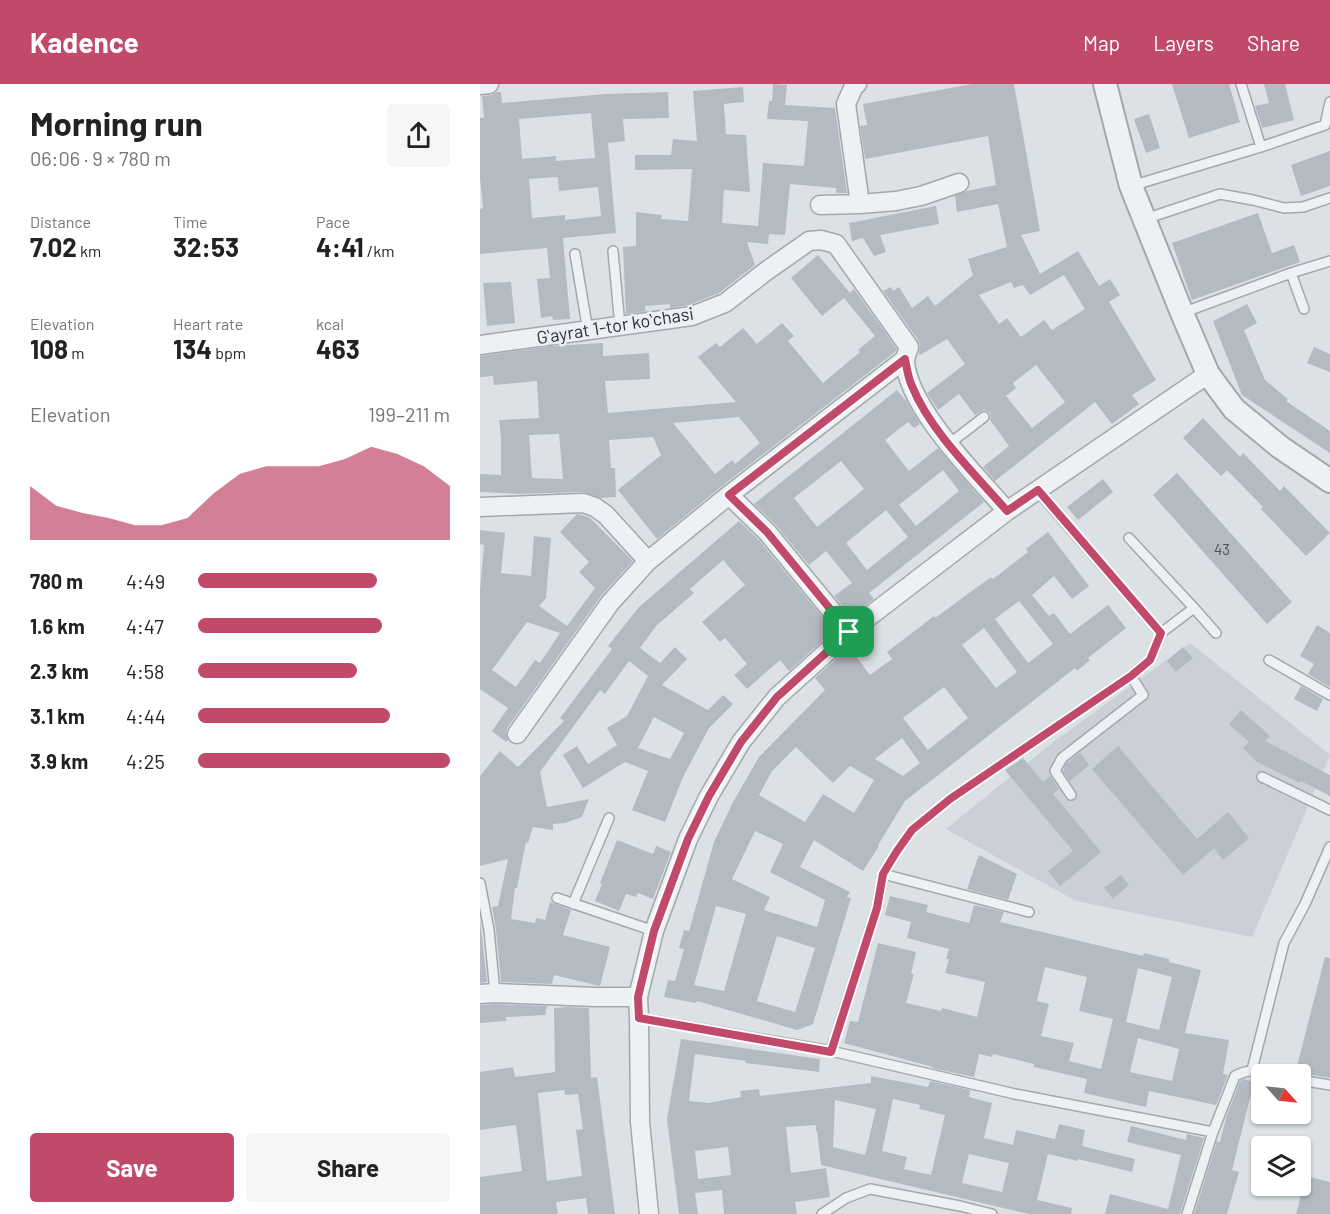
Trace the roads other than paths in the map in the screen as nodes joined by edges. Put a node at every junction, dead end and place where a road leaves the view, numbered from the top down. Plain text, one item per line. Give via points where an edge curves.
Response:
1 (489, 84) edge
2 (856, 84) edge
3 (1105, 84) edge
4 (1241, 84) edge
5 (480, 85) edge
6 (1330, 102) edge
7 (1261, 147) junction
8 (959, 183) dead end
9 (1131, 186) junction
10 (1330, 198) edge
11 (860, 204) junction
12 (820, 205) dead end
13 (1145, 219) junction
14 (613, 251) dead end
15 (575, 254) dead end
16 (1330, 261) edge
17 (1291, 273) junction
18 (1305, 309) dead end
19 (1182, 314) junction
20 (620, 326) junction
21 (588, 331) junction
22 (480, 345) edge
23 (905, 359) junction
24 (1208, 374) junction
25 (984, 417) dead end
26 (949, 444) junction
27 (1330, 481) edge
28 (1038, 490) junction
29 (729, 495) junction
30 (480, 507) edge
31 (1007, 511) junction
32 (1129, 538) dead end
33 (648, 561) junction
34 (1194, 608) junction
35 (849, 632) junction
36 (1161, 633) junction
37 (1216, 633) dead end
38 (1269, 660) dead end
39 (1131, 676) junction
40 (1330, 695) edge
41 (516, 734) dead end
42 (1262, 777) dead end
43 (1071, 795) dead end
44 (1330, 810) edge
45 (609, 818) dead end
46 (1330, 847) edge
47 (883, 874) junction
48 (480, 884) edge
49 (557, 898) dead end
50 (573, 904) junction
51 (1029, 912) dead end
52 (654, 931) junction
53 (488, 993) edge
54 (638, 997) junction
55 (639, 1018) junction
56 (831, 1052) junction
57 (1254, 1064) edge
58 (1251, 1070) edge
59 (1311, 1082) edge
60 (1330, 1085) edge
61 (1213, 1132) junction
62 (649, 1214) edge
63 (822, 1214) edge
64 (992, 1214) edge
65 (1187, 1214) edge

1 - 5 street
2 - 11 street via 846,104
3 - 9 street
4 - 7 lane
6 - 7 lane via 1325,125
7 - 9 lane
8 - 11 street via 896,201
9 - 13 street
10 - 13 lane via 1303,207 1284,208 1220,194
11 - 12 street
13 - 19 street
14 - 20 lane
15 - 21 lane
16 - 17 lane
17 - 18 lane
17 - 19 lane
19 - 24 street
20 - 21 street, Gʻayrat 1-tor koʻchasi
20 - 23 street, Gʻayrat 1-tor koʻchasi via 693,316 724,303 808,241 821,240 836,244 909,347
21 - 22 street, Gʻayrat 1-tor koʻchasi
23 - 26 street via 922,407
23 - 29 street
24 - 27 street via 1234,409
24 - 28 street
25 - 26 lane
26 - 31 street
28 - 31 street
28 - 36 lane
29 - 33 street
29 - 35 street via 767,532
30 - 33 street via 583,503 606,515
31 - 35 street
32 - 34 lane
33 - 41 street via 610,603
34 - 36 lane
34 - 37 lane
35 - 52 street via 777,697 741,742 688,839
36 - 39 lane via 1150,660
38 - 40 lane
39 - 43 lane via 1143,695 1062,758 1055,771
39 - 47 lane via 950,799 912,830
42 - 44 lane
45 - 50 lane
46 - 57 lane via 1284,944
47 - 51 lane
47 - 56 lane via 877,908
48 - 53 lane via 489,930
49 - 50 lane
50 - 52 lane
52 - 54 street
53 - 54 street
54 - 55 street
55 - 56 lane
55 - 62 street via 640,1122
56 - 61 lane via 1015,1094
58 - 61 lane via 1235,1076
59 - 60 lane
61 - 65 lane
63 - 64 lane via 846,1198 870,1189

